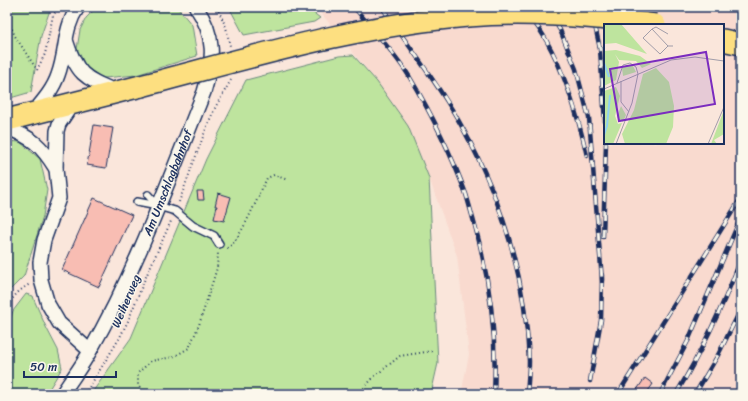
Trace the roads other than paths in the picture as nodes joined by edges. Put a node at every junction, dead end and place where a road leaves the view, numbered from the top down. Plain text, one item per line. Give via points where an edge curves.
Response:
1 (78, 7) edge
2 (196, 7) edge
3 (647, 24) edge
4 (66, 40) junction
5 (724, 40) edge
6 (741, 44) edge
7 (118, 92) junction
8 (73, 104) junction
9 (32, 114) junction
10 (7, 120) edge
11 (7, 128) edge
12 (56, 169) junction
13 (148, 195) dead end
14 (137, 202) dead end
15 (158, 206) junction
16 (219, 244) road end
17 (90, 351) junction
18 (62, 394) edge

1 - 4 street via 69,23
2 - 15 street, Am Umschlagbahnhof via 208,28 212,52 209,76
3 - 7 main road, bridge via 581,16 542,15 469,16 428,20 333,36
4 - 7 street via 76,67 85,76
4 - 9 street via 54,84
5 - 6 main road
7 - 8 main road
8 - 9 main road
8 - 12 street via 57,131
9 - 10 main road
11 - 12 street via 38,144
12 - 17 street via 59,198 44,240 40,262 41,280 48,304 59,323
13 - 15 lane
14 - 15 lane
15 - 16 lane via 175,211 193,226 214,236
15 - 17 street, Am Umschlagbahnhof via 125,284
17 - 18 street, Am Umschlagbahnhof

